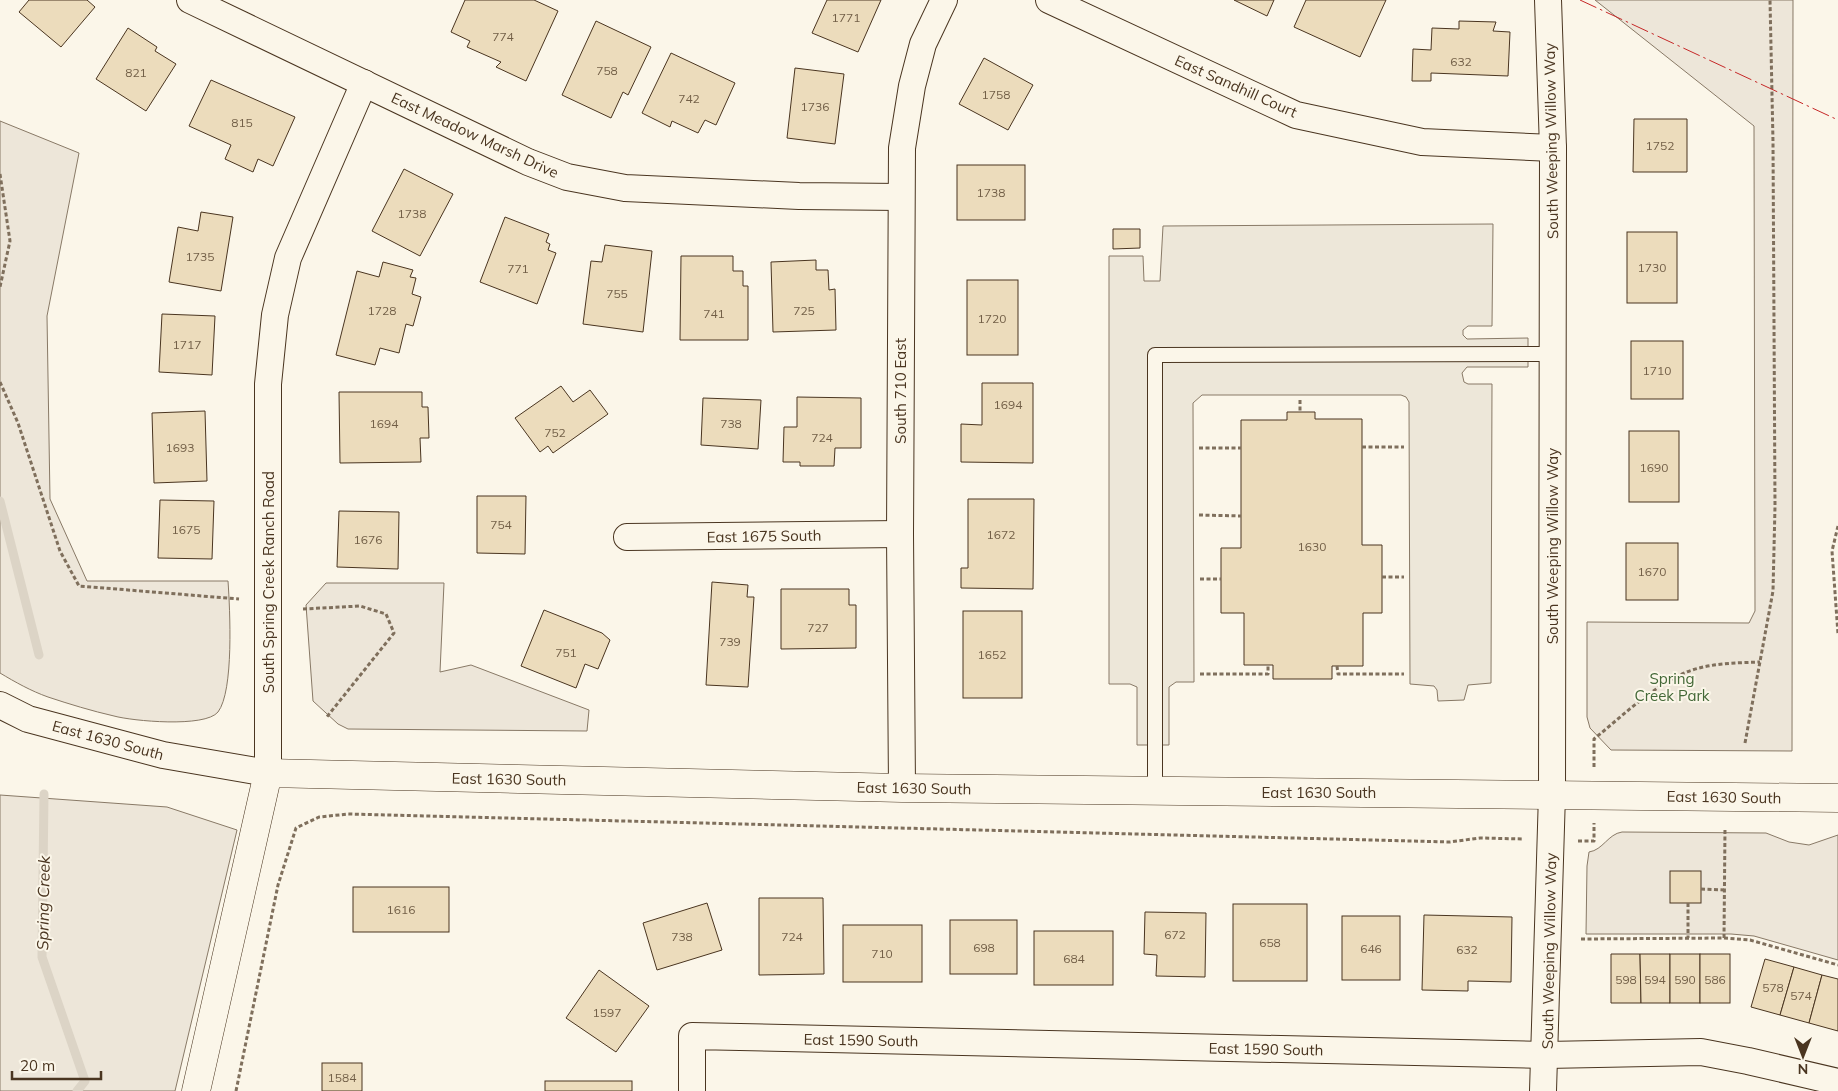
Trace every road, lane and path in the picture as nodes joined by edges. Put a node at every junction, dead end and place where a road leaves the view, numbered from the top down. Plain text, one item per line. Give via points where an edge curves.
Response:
1 (190, 0) edge
2 (944, 0) edge
3 (1050, 0) edge
4 (1548, 0) edge
5 (1770, 0) edge
6 (364, 83) junction
7 (1553, 148) junction
8 (0, 174) edge
9 (901, 197) junction
10 (0, 287) edge
11 (1553, 354) junction
12 (0, 382) edge
13 (1300, 400) dead end
14 (1300, 412) dead end
15 (1362, 447) dead end
16 (1404, 447) dead end
17 (1199, 448) dead end
18 (1240, 448) dead end
19 (1199, 515) dead end
20 (1241, 516) dead end
21 (1838, 526) edge
22 (900, 534) junction
23 (627, 537) dead end
24 (1382, 577) dead end
25 (1404, 577) dead end
26 (1200, 579) dead end
27 (1221, 579) dead end
28 (240, 599) dead end
29 (303, 609) dead end
30 (1838, 634) edge
31 (1760, 662) junction
32 (1268, 665) dead end
33 (1337, 666) dead end
34 (1200, 674) dead end
35 (1404, 674) dead end
36 (0, 706) edge
37 (326, 718) dead end
38 (1594, 739) dead end
39 (1745, 742) dead end
40 (268, 773) junction
41 (902, 788) junction
42 (1156, 791) junction
43 (1552, 794) junction
44 (1838, 798) edge
45 (1725, 828) dead end
46 (1514, 839) dead end
47 (1701, 889) dead end
48 (1724, 890) junction
49 (1688, 902) dead end
50 (1688, 938) junction
51 (1724, 938) junction
52 (1581, 939) dead end
53 (1838, 965) edge
54 (1546, 1055) junction
55 (1838, 1082) edge
56 (196, 1091) edge
57 (236, 1091) edge
58 (692, 1091) edge
59 (1544, 1091) edge

1 - 6 street, East Meadow Marsh Drive
2 - 9 street, South 710 East via 923,44 912,86 902,148
3 - 7 street, East Sandhill Court via 1296,116 1422,142
4 - 7 street, South Weeping Willow Way
5 - 31 path via 1775,506 1772,591
6 - 9 street, East Meadow Marsh Drive via 528,162 567,176 625,188
6 - 40 street, South Spring Creek Ranch Road via 288,258 275,315 268,384
7 - 11 street, South Weeping Willow Way
8 - 10 path via 10,242
9 - 22 street, South 710 East
11 - 42 lane via 1156,355
11 - 43 street, South Weeping Willow Way
12 - 28 path via 18,423 60,551 79,586
13 - 14 path
15 - 16 path
17 - 18 path
19 - 20 path
21 - 30 path via 1832,551
22 - 23 street, East 1675 South
22 - 41 street, South 710 East
24 - 25 path
26 - 27 path
29 - 37 path via 360,606 386,614 394,633
31 - 38 path via 1733,663 1682,674
31 - 39 path
32 - 34 path via 1268,674
33 - 35 path via 1338,674
36 - 40 street, East 1630 South via 28,719 163,755
40 - 41 street, East 1630 South
40 - 56 street, South Spring Creek Ranch Road
41 - 42 street, East 1630 South
42 - 43 street, East 1630 South
43 - 44 street, East 1630 South
43 - 54 street, South Weeping Willow Way
45 - 48 path
46 - 57 path via 1480,838 1450,842 348,814 319,817 296,828 278,885
47 - 48 path
48 - 51 path
49 - 50 path
50 - 51 path
50 - 52 path
51 - 53 path via 1750,940
54 - 55 street, East 1590 South via 1701,1052
54 - 58 street, East 1590 South via 692,1036
54 - 59 street, South Weeping Willow Way

